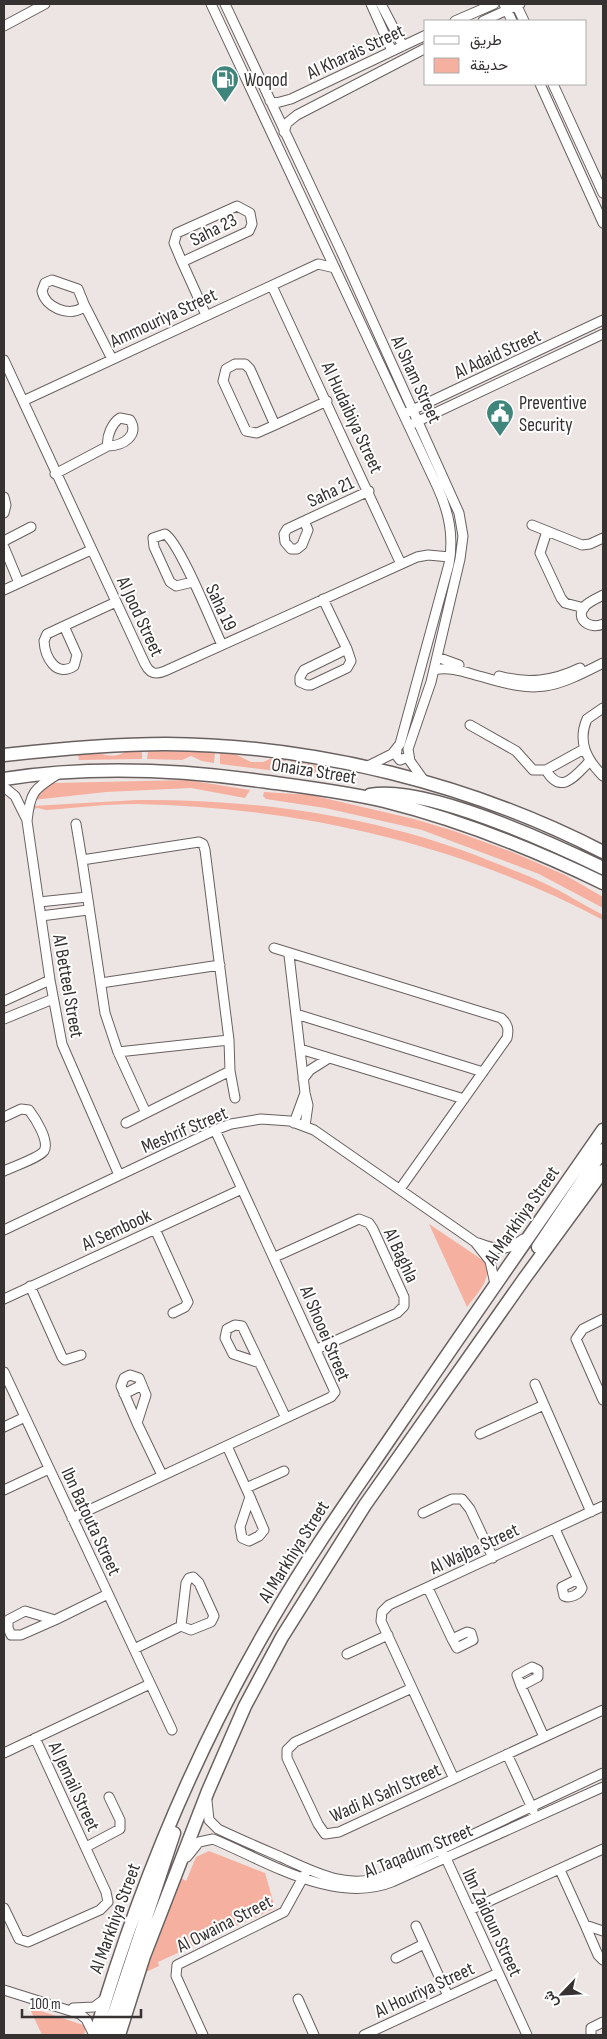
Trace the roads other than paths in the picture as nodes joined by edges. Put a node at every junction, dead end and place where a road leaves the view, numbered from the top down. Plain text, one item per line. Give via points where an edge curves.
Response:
1 (45, 4) edge
2 (211, 4) edge
3 (225, 4) edge
4 (371, 4) edge
5 (381, 4) edge
6 (494, 4) edge
7 (518, 4) edge
8 (506, 7) edge
9 (457, 20) edge
10 (484, 20) edge
11 (512, 20) edge
12 (524, 20) edge
13 (4, 26) edge
14 (424, 36) edge
15 (402, 46) junction
16 (424, 49) edge
17 (392, 51) junction
18 (540, 85) edge
19 (553, 85) edge
20 (291, 99) junction
21 (270, 101) junction
22 (297, 115) junction
23 (284, 132) junction
24 (603, 193) edge
25 (603, 223) edge
26 (326, 248) junction
27 (182, 262) junction
28 (318, 264) junction
29 (336, 268) junction
30 (272, 286) junction
31 (84, 304) junction
32 (206, 315) junction
33 (603, 320) edge
34 (603, 334) edge
35 (112, 359) junction
36 (4, 360) edge
37 (23, 401) junction
38 (327, 401) junction
39 (413, 409) junction
40 (404, 414) junction
41 (418, 420) junction
42 (276, 425) junction
43 (409, 425) junction
44 (108, 446) dead end
45 (55, 474) junction
46 (369, 491) junction
47 (4, 497) edge
48 (4, 513) edge
49 (304, 520) dead end
50 (532, 525) dead end
51 (31, 527) dead end
52 (547, 531) junction
53 (603, 538) edge
54 (4, 540) edge
55 (4, 548) edge
56 (92, 550) junction
57 (450, 557) junction
58 (402, 564) junction
59 (192, 582) junction
60 (19, 583) junction
61 (4, 590) edge
62 (603, 595) edge
63 (323, 599) junction
64 (116, 602) junction
65 (584, 608) junction
66 (603, 624) edge
67 (64, 626) junction
68 (222, 645) junction
69 (347, 649) junction
70 (437, 657) junction
71 (603, 658) edge
72 (603, 662) edge
73 (434, 670) junction
74 (603, 708) edge
75 (470, 725) dead end
76 (584, 749) junction
77 (397, 750) junction
78 (4, 755) edge
79 (408, 757) junction
80 (590, 762) junction
81 (366, 767) junction
82 (546, 770) junction
83 (61, 772) junction
84 (603, 776) edge
85 (4, 779) edge
86 (425, 782) junction
87 (4, 787) edge
88 (363, 797) junction
89 (27, 821) junction
90 (76, 824) dead end
91 (603, 852) edge
92 (82, 860) junction
93 (603, 868) edge
94 (603, 883) edge
95 (87, 896) junction
96 (39, 902) junction
97 (88, 910) junction
98 (41, 916) junction
99 (274, 948) dead end
100 (289, 955) junction
101 (220, 965) junction
102 (50, 980) junction
103 (101, 983) junction
104 (30, 990) junction
105 (53, 999) junction
106 (4, 1001) edge
107 (34, 1005) junction
108 (296, 1014) junction
109 (4, 1019) edge
110 (229, 1040) junction
111 (300, 1049) junction
112 (118, 1052) junction
113 (329, 1058) junction
114 (230, 1071) junction
115 (483, 1072) junction
116 (303, 1079) junction
117 (305, 1093) junction
118 (234, 1098) dead end
119 (464, 1099) junction
120 (146, 1113) junction
121 (4, 1117) edge
122 (294, 1122) junction
123 (126, 1123) dead end
124 (305, 1126) junction
125 (215, 1130) junction
126 (603, 1130) edge
127 (603, 1150) edge
128 (4, 1171) edge
129 (603, 1171) edge
130 (119, 1175) junction
131 (242, 1189) junction
132 (400, 1189) junction
133 (154, 1229) junction
134 (4, 1230) edge
135 (529, 1235) junction
136 (475, 1242) junction
137 (274, 1257) junction
138 (524, 1278) junction
139 (495, 1284) junction
140 (30, 1286) junction
141 (4, 1299) edge
142 (173, 1313) dead end
143 (603, 1320) edge
144 (317, 1350) junction
145 (81, 1355) dead end
146 (260, 1363) junction
147 (4, 1372) edge
148 (535, 1384) dead end
149 (142, 1385) junction
150 (124, 1394) junction
151 (603, 1400) edge
152 (544, 1405) junction
153 (25, 1417) junction
154 (286, 1418) junction
155 (137, 1423) junction
156 (4, 1427) edge
157 (480, 1434) dead end
158 (227, 1446) junction
159 (49, 1469) junction
160 (284, 1471) dead end
161 (162, 1476) junction
162 (4, 1490) edge
163 (603, 1506) edge
164 (591, 1512) junction
165 (423, 1513) dead end
166 (72, 1518) junction
167 (555, 1529) junction
168 (493, 1558) junction
169 (578, 1579) dead end
170 (428, 1588) junction
171 (108, 1594) junction
172 (55, 1620) junction
173 (181, 1626) junction
174 (388, 1635) junction
175 (452, 1639) dead end
176 (134, 1649) junction
177 (348, 1654) dead end
178 (150, 1684) junction
179 (521, 1686) dead end
180 (412, 1688) junction
181 (603, 1710) edge
182 (172, 1730) dead end
183 (544, 1737) junction
184 (35, 1738) junction
185 (4, 1753) edge
186 (507, 1754) junction
187 (603, 1773) edge
188 (454, 1779) junction
189 (603, 1787) edge
190 (208, 1790) junction
191 (109, 1797) dead end
192 (531, 1806) junction
193 (175, 1810) junction
194 (536, 1817) junction
195 (86, 1847) junction
196 (441, 1849) junction
197 (603, 1849) edge
198 (446, 1858) junction
199 (560, 1870) junction
200 (305, 1874) junction
201 (173, 1878) junction
202 (4, 1908) edge
203 (470, 1910) junction
204 (585, 1925) junction
205 (416, 1926) dead end
206 (603, 1931) edge
207 (424, 1944) junction
208 (396, 1958) dead end
209 (603, 1960) edge
210 (498, 1973) junction
211 (4, 1990) edge
212 (448, 1996) junction
213 (105, 1999) junction
214 (298, 1999) dead end
215 (68, 2008) junction
216 (603, 2022) edge
217 (95, 2035) edge
218 (107, 2035) edge
219 (119, 2035) edge
220 (203, 2035) edge
221 (314, 2035) edge
222 (364, 2035) edge
223 (527, 2035) edge
224 (591, 2035) edge

1 - 13 street
2 - 26 street, Al Sham Street
3 - 21 street, Al Sham Street
4 - 17 street
5 - 15 street
6 - 9 street
7 - 8 street
7 - 12 street
8 - 10 street
8 - 11 street
14 - 15 street, Al Kharais Street
15 - 17 street, Al Kharais Street
16 - 22 street, Al Kharais Street
17 - 20 street, Al Kharais Street
18 - 25 street
19 - 24 street
20 - 21 street, Al Kharais Street via 276,103
20 - 22 street via 291,109
21 - 23 street, Al Sham Street
22 - 23 street, Al Kharais Street
23 - 39 street, Al Sham Street
26 - 28 street
26 - 29 street, Al Sham Street
27 - 27 street, Saha 23 via 174,243 180,230 237,206 250,213 252,224 249,231
27 - 32 street, Saha 23
28 - 29 street
28 - 30 street, Ammouriya Street
29 - 40 street, Al Sham Street
30 - 32 street, Ammouriya Street
30 - 38 street, Al Hudaibiya Street
31 - 31 street via 76,288 52,280 44,286 44,297 54,308 73,312
31 - 35 street
32 - 35 street, Ammouriya Street
33 - 39 street, Al Adaid Street
34 - 41 street, Al Adaid Street
35 - 37 street, Ammouriya Street
36 - 37 street, Al Jood Street
37 - 45 street, Al Jood Street
38 - 42 street
38 - 46 street, Al Hudaibiya Street
39 - 40 street, Al Adaid Street
39 - 41 street, Al Sham Street
40 - 43 street, Al Sham Street
41 - 43 street, Al Adaid Street
41 - 70 street, Al Sham Street via 457,505 462,529 460,559
42 - 42 street via 257,433 246,431 223,381 229,367 239,364 250,368
43 - 57 street, Al Sham Street via 446,507
44 - 45 street
45 - 56 street, Al Jood Street
46 - 49 street, Saha 21
46 - 58 street, Al Hudaibiya Street
47 - 48 street
50 - 52 street
51 - 54 street
52 - 53 street via 582,545
52 - 65 street via 540,553 561,598 565,603
55 - 60 street
56 - 60 street
56 - 64 street, Al Jood Street
57 - 58 street, Al Jood Street via 428,555
57 - 77 street, Al Sham Street
58 - 63 street, Al Jood Street
59 - 59 street, Saha 19 via 170,536 165,534 154,538 154,547 170,582 176,586
59 - 68 street, Saha 19
60 - 61 street
62 - 65 street
63 - 68 street, Al Jood Street
63 - 69 street
64 - 67 street
64 - 68 street, Al Jood Street via 151,672 155,674
65 - 66 street via 582,618 588,625
67 - 67 street via 47,634 44,641 58,670 74,666 77,655
69 - 69 street via 351,661 347,668 307,686 300,682 304,670
70 - 71 street via 452,664 529,681 557,678
70 - 73 street, Al Sham Street
72 - 73 street via 564,682 537,688 509,685 452,669
73 - 79 street, Al Sham Street
74 - 76 street via 586,719 582,734
75 - 82 street via 516,751 533,770
76 - 80 street
76 - 82 street
77 - 79 street via 400,760
77 - 81 street
78 - 81 highway, Onaiza Street via 167,744 260,750
79 - 86 street
80 - 82 street via 566,782 555,782
80 - 84 street
81 - 86 highway, Onaiza Street
83 - 85 highway, Onaiza Street
83 - 88 highway, Onaiza Street via 166,771 317,788
83 - 89 street, Al Betteel Street via 40,785 30,796
86 - 91 highway, Onaiza Street via 548,827
87 - 89 street, Al Betteel Street via 15,796
88 - 93 highway via 394,794 446,806 529,835
88 - 94 highway, Onaiza Street via 503,839
89 - 96 street, Al Betteel Street
90 - 92 street
92 - 95 street
92 - 101 street via 193,842 203,844
95 - 96 street
95 - 97 street
96 - 98 street, Al Betteel Street
97 - 98 street
97 - 103 street
98 - 102 street, Al Betteel Street
99 - 100 street
100 - 108 street
100 - 115 street via 501,1018 507,1023 507,1038
101 - 103 street
101 - 110 street
102 - 104 street
102 - 105 street, Al Betteel Street
103 - 112 street via 105,1013
104 - 106 street
104 - 107 street via 27,999
105 - 107 street
105 - 130 street, Al Betteel Street via 66,1056
107 - 109 street
108 - 111 street
108 - 115 street
110 - 112 street
110 - 114 street
111 - 113 street
111 - 116 street
112 - 120 street
113 - 116 street via 310,1070
113 - 119 street
114 - 118 street
114 - 120 street
115 - 119 street
116 - 117 street
117 - 122 street
117 - 124 street via 308,1106
119 - 132 street
120 - 123 street
121 - 128 street via 21,1109 29,1110 45,1147 40,1154
122 - 124 street, Meshrif Street
122 - 125 street, Meshrif Street via 250,1120
124 - 132 street, Meshrif Street via 331,1140
125 - 130 street, Meshrif Street
125 - 131 street, Al Shooei Street
126 - 135 highway, Al Markhiya Street
127 - 138 highway via 535,1252
129 - 138 highway, Al Markhiya Street
130 - 134 street, Meshrif Street
131 - 133 street, Al Sembook
131 - 137 street, Al Shooei Street
132 - 136 street, Meshrif Street
133 - 140 street, Al Sembook
133 - 142 street via 188,1302
135 - 136 street, Meshrif Street via 508,1249 498,1250
135 - 139 highway, Al Markhiya Street
136 - 139 street, Meshrif Street via 490,1261
137 - 144 street, Al Shooei Street
137 - 144 street, Al Baghla via 359,1219 369,1223 381,1246 404,1297 404,1306 397,1313
138 - 190 highway, Al Markhiya Street via 313,1585 245,1706
139 - 193 highway, Al Markhiya Street via 306,1562 270,1621 219,1716
140 - 141 street, Al Sembook
140 - 145 street via 62,1357 70,1360
143 - 151 street via 583,1329 576,1339
144 - 154 street, Al Shooei Street via 335,1392 331,1397
146 - 146 street via 242,1326 227,1329 225,1338 233,1354
146 - 154 street
147 - 153 street, Ibn Batouta Street
148 - 152 street
149 - 150 street
149 - 150 street via 134,1375 126,1376 121,1386
149 - 155 street via 146,1395
150 - 155 street
152 - 157 street
152 - 164 street
153 - 156 street
153 - 159 street, Ibn Batouta Street
154 - 158 street, Al Shooei Street
155 - 161 street
158 - 160 street via 248,1492
158 - 161 street, Al Shooei Street
159 - 162 street
159 - 166 street, Ibn Batouta Street
161 - 166 street, Al Shooei Street
163 - 164 street, Al Wajba Street
164 - 167 street, Al Wajba Street
165 - 168 street via 452,1499 462,1499
166 - 171 street, Ibn Batouta Street
167 - 168 street, Al Wajba Street
167 - 169 street
168 - 170 street, Al Wajba Street
170 - 174 street, Al Wajba Street via 384,1608 381,1616
170 - 175 street
171 - 172 street
171 - 176 street, Ibn Batouta Street
172 - 172 street via 16,1636 9,1632 7,1624 13,1616 25,1611
173 - 173 street via 186,1583 192,1577 199,1583 214,1616 211,1622 195,1629
173 - 176 street
174 - 177 street
174 - 180 street, Al Wajba Street
176 - 178 street, Ibn Batouta Street
178 - 182 street, Ibn Batouta Street
178 - 184 street
179 - 183 street
180 - 188 street, Al Wajba Street
180 - 188 street, Wadi Al Sahl Street via 290,1746 287,1758 325,1834 334,1835
181 - 183 street, Wadi Al Sahl Street
183 - 186 street, Wadi Al Sahl Street
184 - 185 street
184 - 195 street, Al Jemail Street
186 - 188 street, Wadi Al Sahl Street
186 - 192 street
187 - 192 street, Al Taqadum Street
189 - 194 street, Al Taqadum Street
190 - 200 street, Al Taqadum Street via 207,1816 213,1826
190 - 201 highway, Al Markhiya Street
191 - 195 street, Al Jemail Street via 120,1820 120,1829
192 - 194 street
192 - 196 street, Al Taqadum Street
193 - 213 highway, Al Markhiya Street
193 - 218 highway via 174,1832
194 - 198 street, Al Taqadum Street
195 - 202 street, Al Jemail Street via 108,1898 105,1907 28,1942 19,1939
196 - 198 street, Ibn Zaidoun Street
196 - 200 street, Al Taqadum Street via 367,1881
197 - 199 street
198 - 200 street, Al Taqadum Street via 368,1889 348,1889
198 - 203 street, Ibn Zaidoun Street
199 - 203 street
199 - 204 street
200 - 201 street, Al Taqadum Street via 208,1839 194,1845
200 - 220 street, Al Owaina Street via 284,1912 178,1964 176,1976
201 - 219 highway, Al Markhiya Street
203 - 210 street, Ibn Zaidoun Street
204 - 206 street
204 - 209 street
205 - 207 street
207 - 208 street
207 - 212 street
210 - 212 street, Al Houriya Street
210 - 223 street, Ibn Zaidoun Street
211 - 215 street
212 - 222 street, Al Houriya Street
213 - 215 street via 94,2007
213 - 217 highway, Al Markhiya Street
214 - 221 street
215 - 217 street via 86,2018
216 - 224 street via 591,2028

